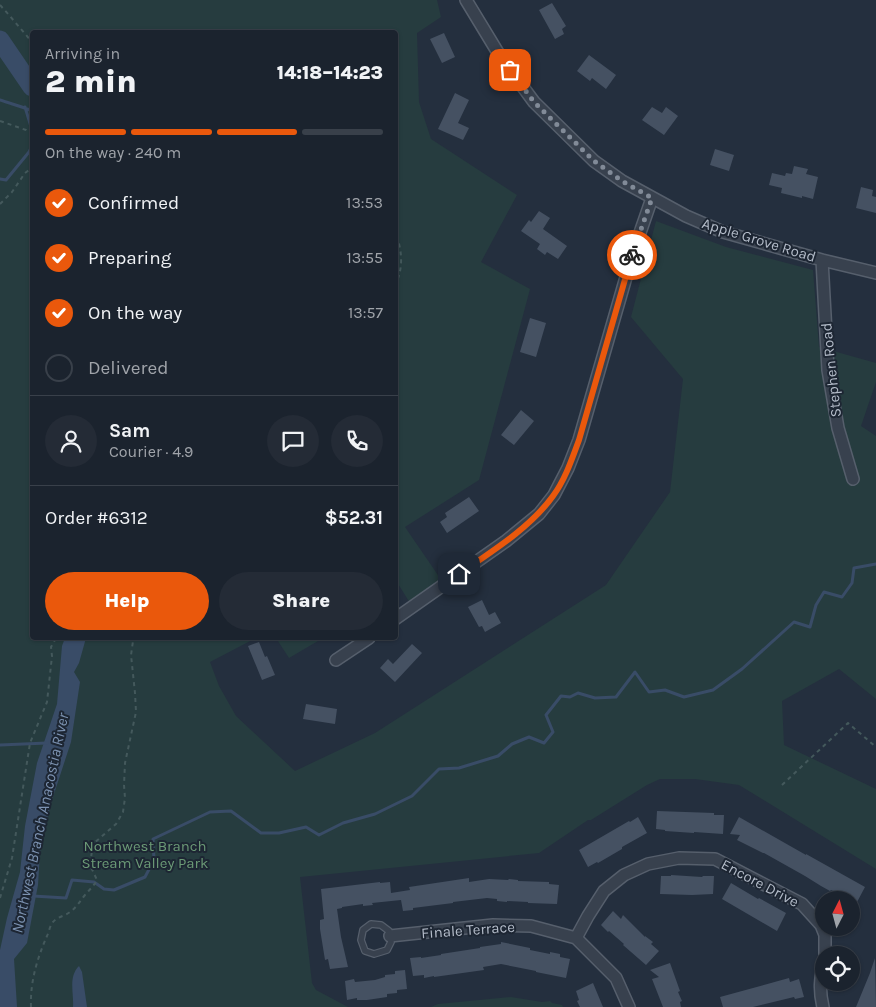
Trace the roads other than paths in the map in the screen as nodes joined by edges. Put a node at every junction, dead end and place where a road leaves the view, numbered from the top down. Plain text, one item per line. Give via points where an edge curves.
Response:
1 (466, 0) edge
2 (652, 198) junction
3 (822, 260) junction
4 (876, 273) edge
5 (853, 479) dead end
6 (398, 617) edge
7 (365, 640) edge
8 (336, 660) dead end
9 (390, 936) junction
10 (576, 938) junction
11 (825, 946) edge
12 (820, 991) edge
13 (629, 1007) edge
14 (823, 1007) edge

1 - 2 street, Apple Grove Road via 500,56 534,102 594,161
2 - 3 street, Apple Grove Road via 723,232
2 - 6 street via 579,440 554,495 538,514 506,541
3 - 4 street, Apple Grove Road
3 - 5 street, Stephen Road via 828,370 838,428
7 - 8 street
9 - 9 lane via 381,925 371,924 363,930 361,940 365,950 374,954 387,950
9 - 10 street, Finale Terrace via 493,925 531,926
10 - 11 street, Encore Drive via 604,891 624,875 648,864 679,858 716,859 802,904 821,925
10 - 13 street via 616,978
12 - 14 street

